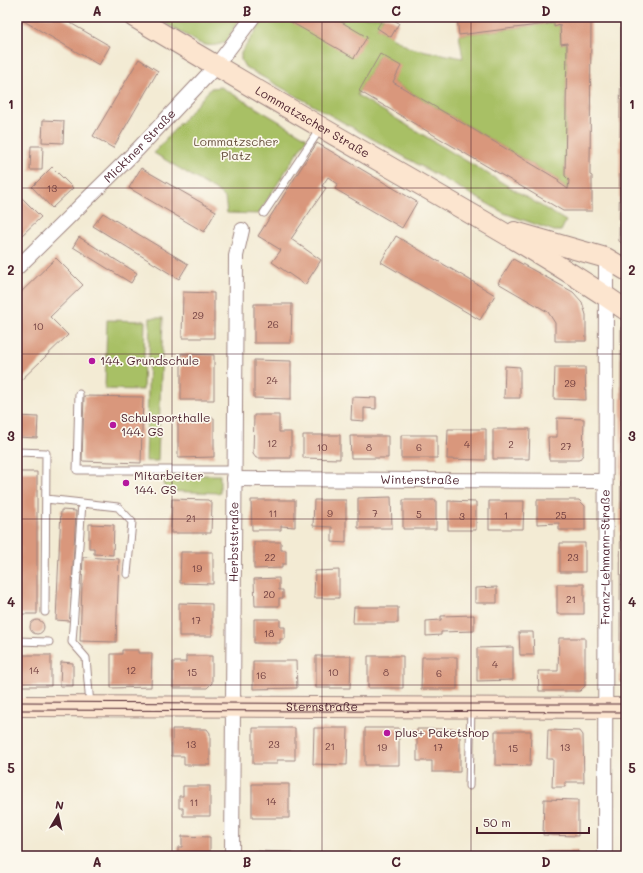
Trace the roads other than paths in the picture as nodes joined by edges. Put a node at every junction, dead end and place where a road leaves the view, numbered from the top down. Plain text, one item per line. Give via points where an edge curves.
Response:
1 (134, 17) edge
2 (253, 17) edge
3 (216, 66) junction
4 (321, 127) junction
5 (264, 214) dead end
6 (492, 226) junction
7 (242, 230) dead end
8 (606, 258) junction
9 (17, 268) edge
10 (626, 270) edge
11 (605, 295) junction
12 (626, 310) edge
13 (79, 394) dead end
14 (17, 452) edge
15 (234, 475) junction
16 (606, 481) junction
17 (46, 499) junction
18 (82, 503) junction
19 (127, 574) dead end
20 (45, 612) dead end
21 (17, 641) edge
22 (49, 642) dead end
23 (17, 706) edge
24 (90, 706) junction
25 (233, 706) junction
26 (471, 708) junction
27 (606, 708) junction
28 (626, 708) edge
29 (469, 786) dead end
30 (232, 856) edge
31 (605, 856) edge

1 - 3 main road, Lommatzscher Straße
2 - 3 street, Micktner Straße
3 - 4 main road, Lommatzscher Straße
3 - 9 street, Micktner Straße via 132,155
4 - 5 lane
4 - 6 main road, Lommatzscher Straße
6 - 8 main road, Lommatzscher Straße
6 - 11 main road, Lommatzscher Straße
7 - 15 street, Herbststraße via 236,256
8 - 10 main road, Lommatzscher Straße
8 - 11 street, Franz-Lehmann-Straße
11 - 12 main road, Lommatzscher Straße
11 - 16 street, Franz-Lehmann-Straße
13 - 15 lane via 77,470
14 - 17 lane via 46,453
15 - 16 street, Winterstraße
15 - 25 street, Herbststraße
16 - 27 street, Franz-Lehmann-Straße
17 - 18 lane
17 - 20 lane
18 - 19 lane via 118,507 132,522
18 - 24 lane via 72,642 86,658
21 - 22 lane
23 - 24 main road, Sternstraße
24 - 25 main road, Sternstraße
25 - 26 main road, Sternstraße
25 - 30 street, Herbststraße
26 - 27 main road, Sternstraße
26 - 29 lane
27 - 28 main road, Sternstraße
27 - 31 street, Franz-Lehmann-Straße

